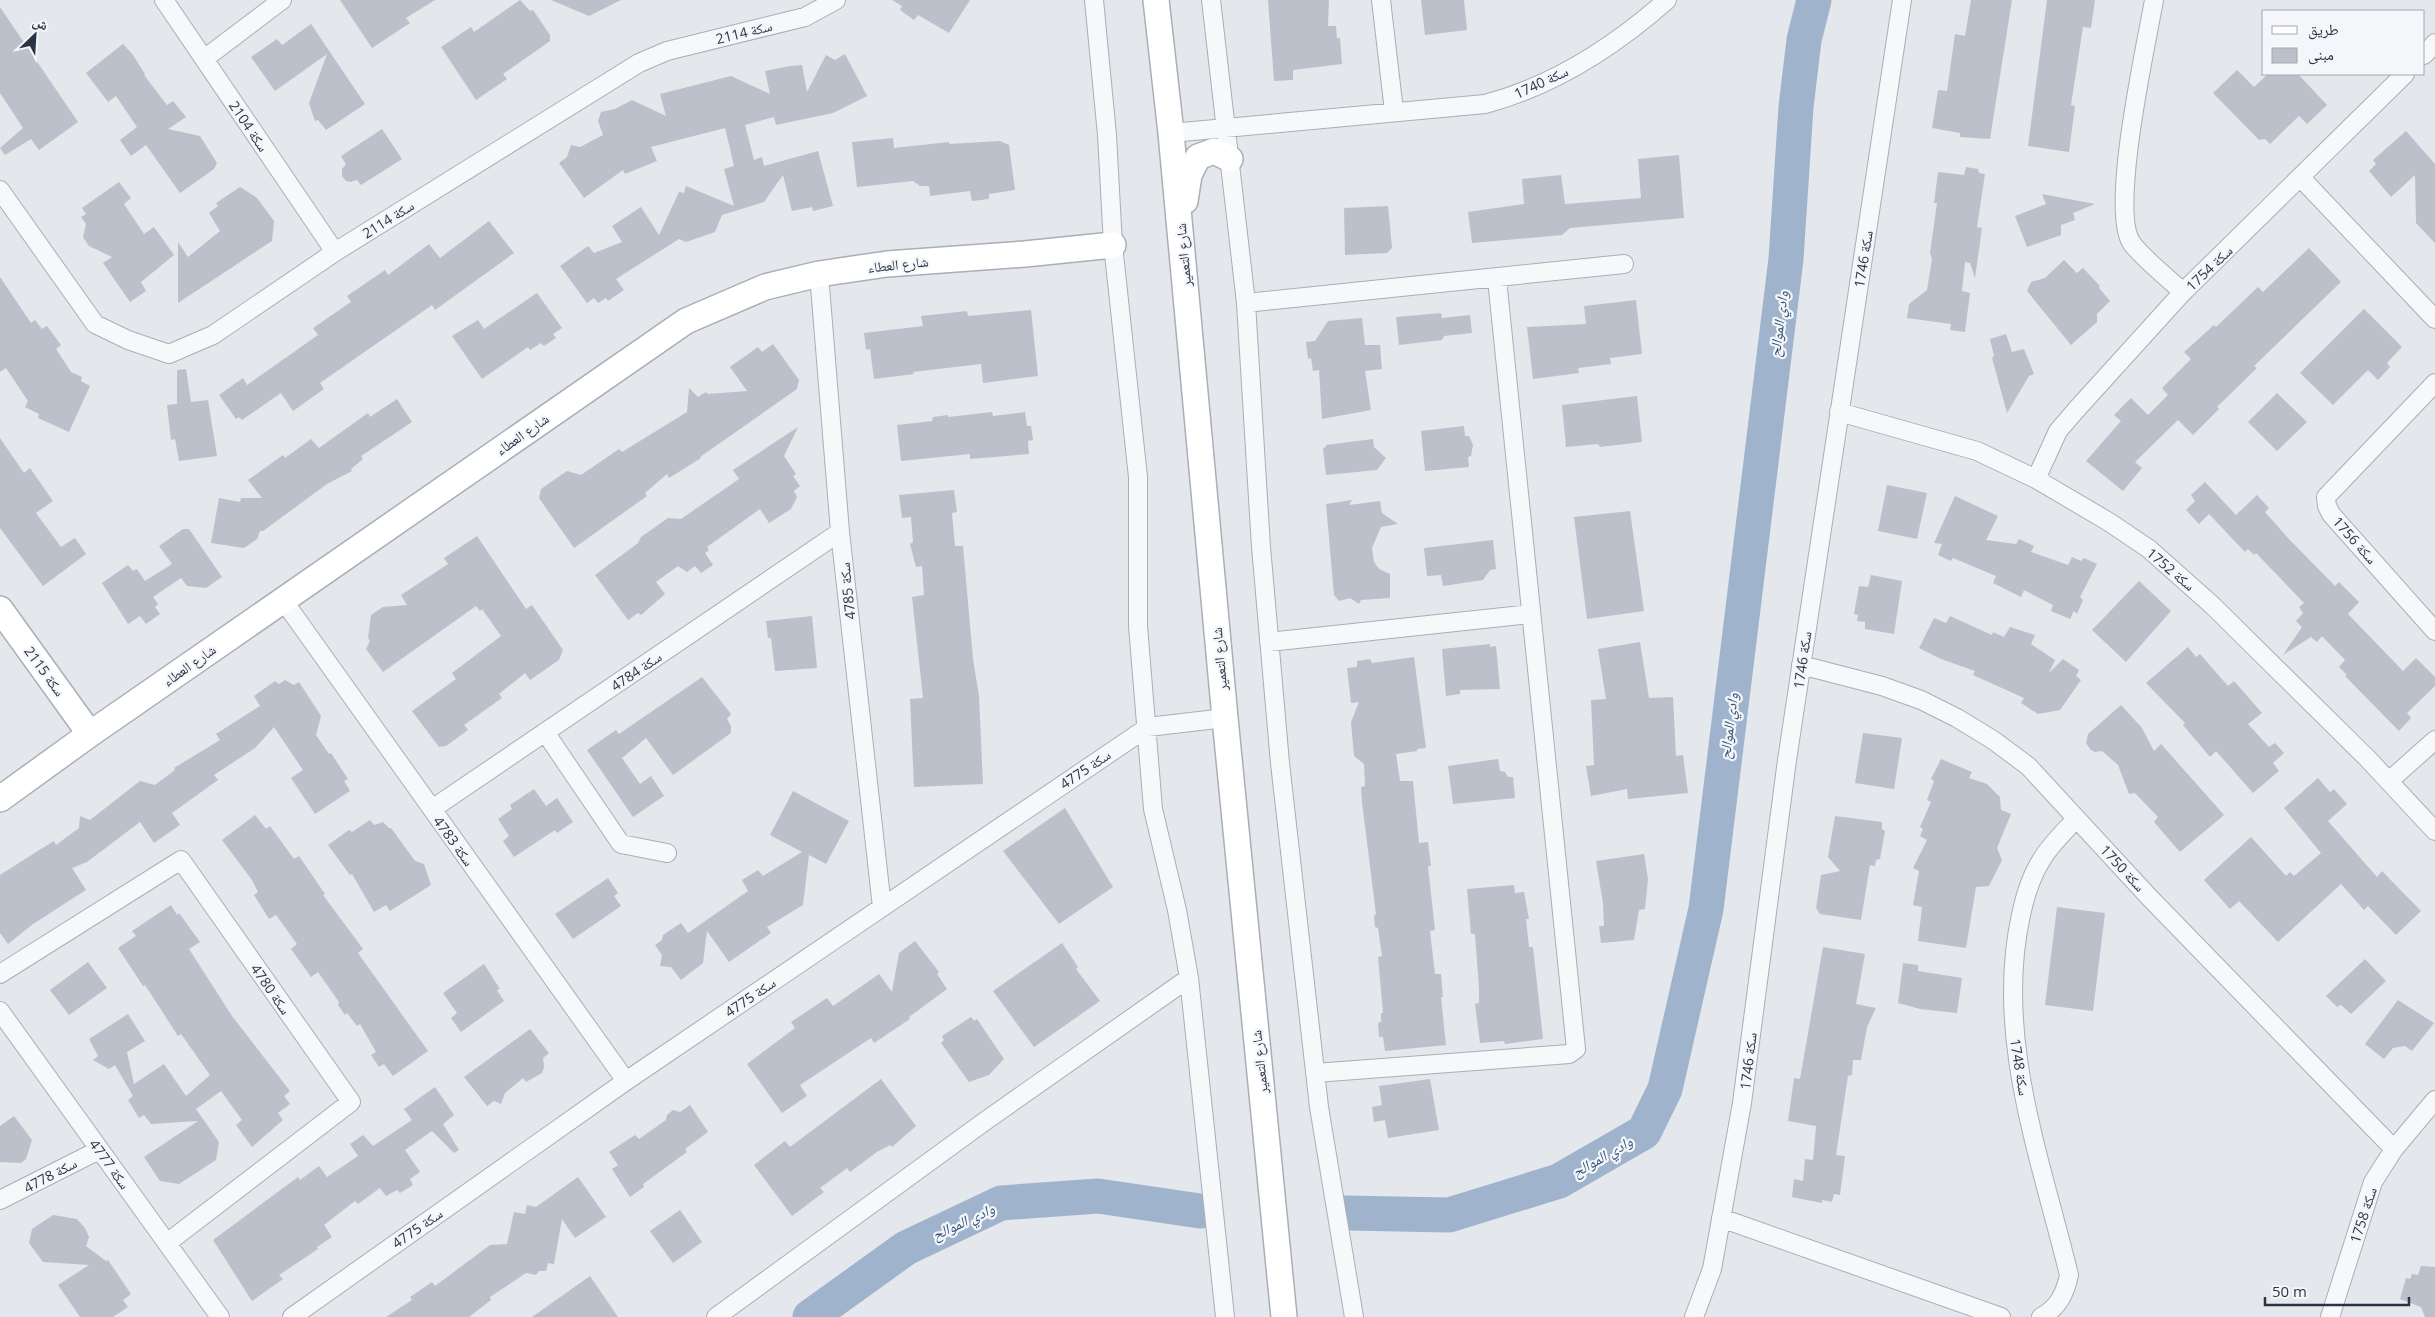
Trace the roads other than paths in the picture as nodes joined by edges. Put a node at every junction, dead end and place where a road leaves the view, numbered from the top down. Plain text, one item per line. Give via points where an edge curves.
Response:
1 (164, 0) edge
2 (282, 0) edge
3 (836, 0) edge
4 (1094, 0) edge
5 (1156, 0) edge
6 (1211, 0) edge
7 (1381, 0) edge
8 (1667, 0) edge
9 (1902, 0) edge
10 (2154, 0) edge
11 (2435, 44) edge
12 (2425, 54) edge
13 (204, 59) junction
14 (2403, 75) edge
15 (1394, 112) junction
16 (1226, 127) junction
17 (1171, 133) junction
18 (1230, 159) junction
19 (2301, 178) junction
20 (0, 190) edge
21 (1180, 223) junction
22 (1113, 245) junction
23 (335, 252) junction
24 (1624, 264) dead end
25 (819, 274) junction
26 (1497, 279) junction
27 (2183, 292) junction
28 (1246, 303) junction
29 (2435, 319) edge
30 (2435, 384) edge
31 (1839, 412) junction
32 (2036, 479) junction
33 (840, 532) junction
34 (283, 600) junction
35 (0, 608) edge
36 (1532, 614) junction
37 (2435, 631) edge
38 (1269, 642) junction
39 (1801, 665) junction
40 (1225, 718) junction
41 (1148, 727) junction
42 (545, 732) junction
43 (90, 734) junction
44 (2435, 740) edge
45 (2389, 781) junction
46 (0, 799) edge
47 (432, 809) junction
48 (2076, 819) junction
49 (2435, 831) edge
50 (667, 853) dead end
51 (882, 907) junction
52 (0, 974) edge
53 (1189, 978) junction
54 (0, 1011) edge
55 (1315, 1073) junction
56 (626, 1081) junction
57 (2435, 1100) edge
58 (2394, 1149) junction
59 (100, 1150) junction
60 (0, 1200) edge
61 (1721, 1218) junction
62 (167, 1243) junction
63 (220, 1317) edge
64 (292, 1317) edge
65 (716, 1317) edge
66 (1224, 1317) edge
67 (1284, 1317) edge
68 (1354, 1317) edge
69 (1694, 1317) edge
70 (2001, 1317) edge
71 (2041, 1317) edge
72 (2330, 1317) edge

1 - 13 street, سكة 2104
2 - 13 street
3 - 23 street, سكة 2114 via 805,17 667,51 639,63
4 - 22 street via 1107,135
5 - 17 street, شارع التعمير
6 - 16 street
7 - 15 street
8 - 15 street, سكة 1740 via 1619,38 1533,89 1485,104
9 - 31 street, سكة 1746
10 - 27 street via 2132,128 2123,204 2131,242
11 - 12 street
13 - 23 street, سكة 2104
14 - 19 street, سكة 1754
15 - 16 street, سكة 1740
16 - 17 street, سكة 1740
16 - 18 street
17 - 21 street, شارع التعمير
18 - 21 street via 1214,151 1198,157 1189,175
18 - 28 street
19 - 27 street, سكة 1754
19 - 29 street
20 - 23 street, سكة 2114 via 95,324 169,354 213,335
21 - 40 street, شارع التعمير
22 - 25 street, شارع العطاء via 886,264
22 - 41 street via 1138,477 1138,626
24 - 26 street
25 - 33 street, سكة 4785
25 - 34 street, شارع العطاء via 765,287 686,321
26 - 28 street
26 - 36 street
27 - 32 street, سكة 1754 via 2058,431
28 - 38 street
30 - 37 street, سكة 1756 via 2326,497 2331,514
31 - 32 street, سكة 1752 via 1977,451
31 - 39 street, سكة 1746
32 - 45 street, سكة 1752 via 2108,522 2182,576
33 - 42 street, سكة 4784
33 - 51 street, سكة 4785
34 - 43 street, شارع العطاء
34 - 47 street, سكة 4783
35 - 43 street, سكة 2115
36 - 38 street
36 - 55 street via 1576,1049 1569,1054
38 - 55 street
39 - 48 street, سكة 1750 via 1882,686 1957,718 2028,766
39 - 61 street, سكة 1746 via 1742,1103
40 - 41 street, سكة 4775
40 - 67 street, شارع التعمير
41 - 51 street, سكة 4775
41 - 53 street via 1154,809
42 - 47 street, سكة 4784
42 - 50 street via 621,844
43 - 46 street, شارع العطاء
44 - 45 street
45 - 49 street, سكة 1752
47 - 56 street, سكة 4783
48 - 58 street, سكة 1750
48 - 71 street, سكة 1748 via 2041,860 2026,893 2016,935 2012,978 2024,1098 2069,1276 2065,1292 2055,1308
51 - 56 street, سكة 4775
52 - 62 street, سكة 4780 via 181,860 351,1102
53 - 65 street
53 - 66 street
54 - 59 street, سكة 4777
55 - 68 street
56 - 64 street, سكة 4775
57 - 58 street, سكة 1758
58 - 72 street, سكة 1758 via 2373,1182
59 - 60 street, سكة 4778
59 - 62 street, سكة 4777
61 - 69 street, سكة 1746 via 1712,1269
61 - 70 street
62 - 63 street, سكة 4777

